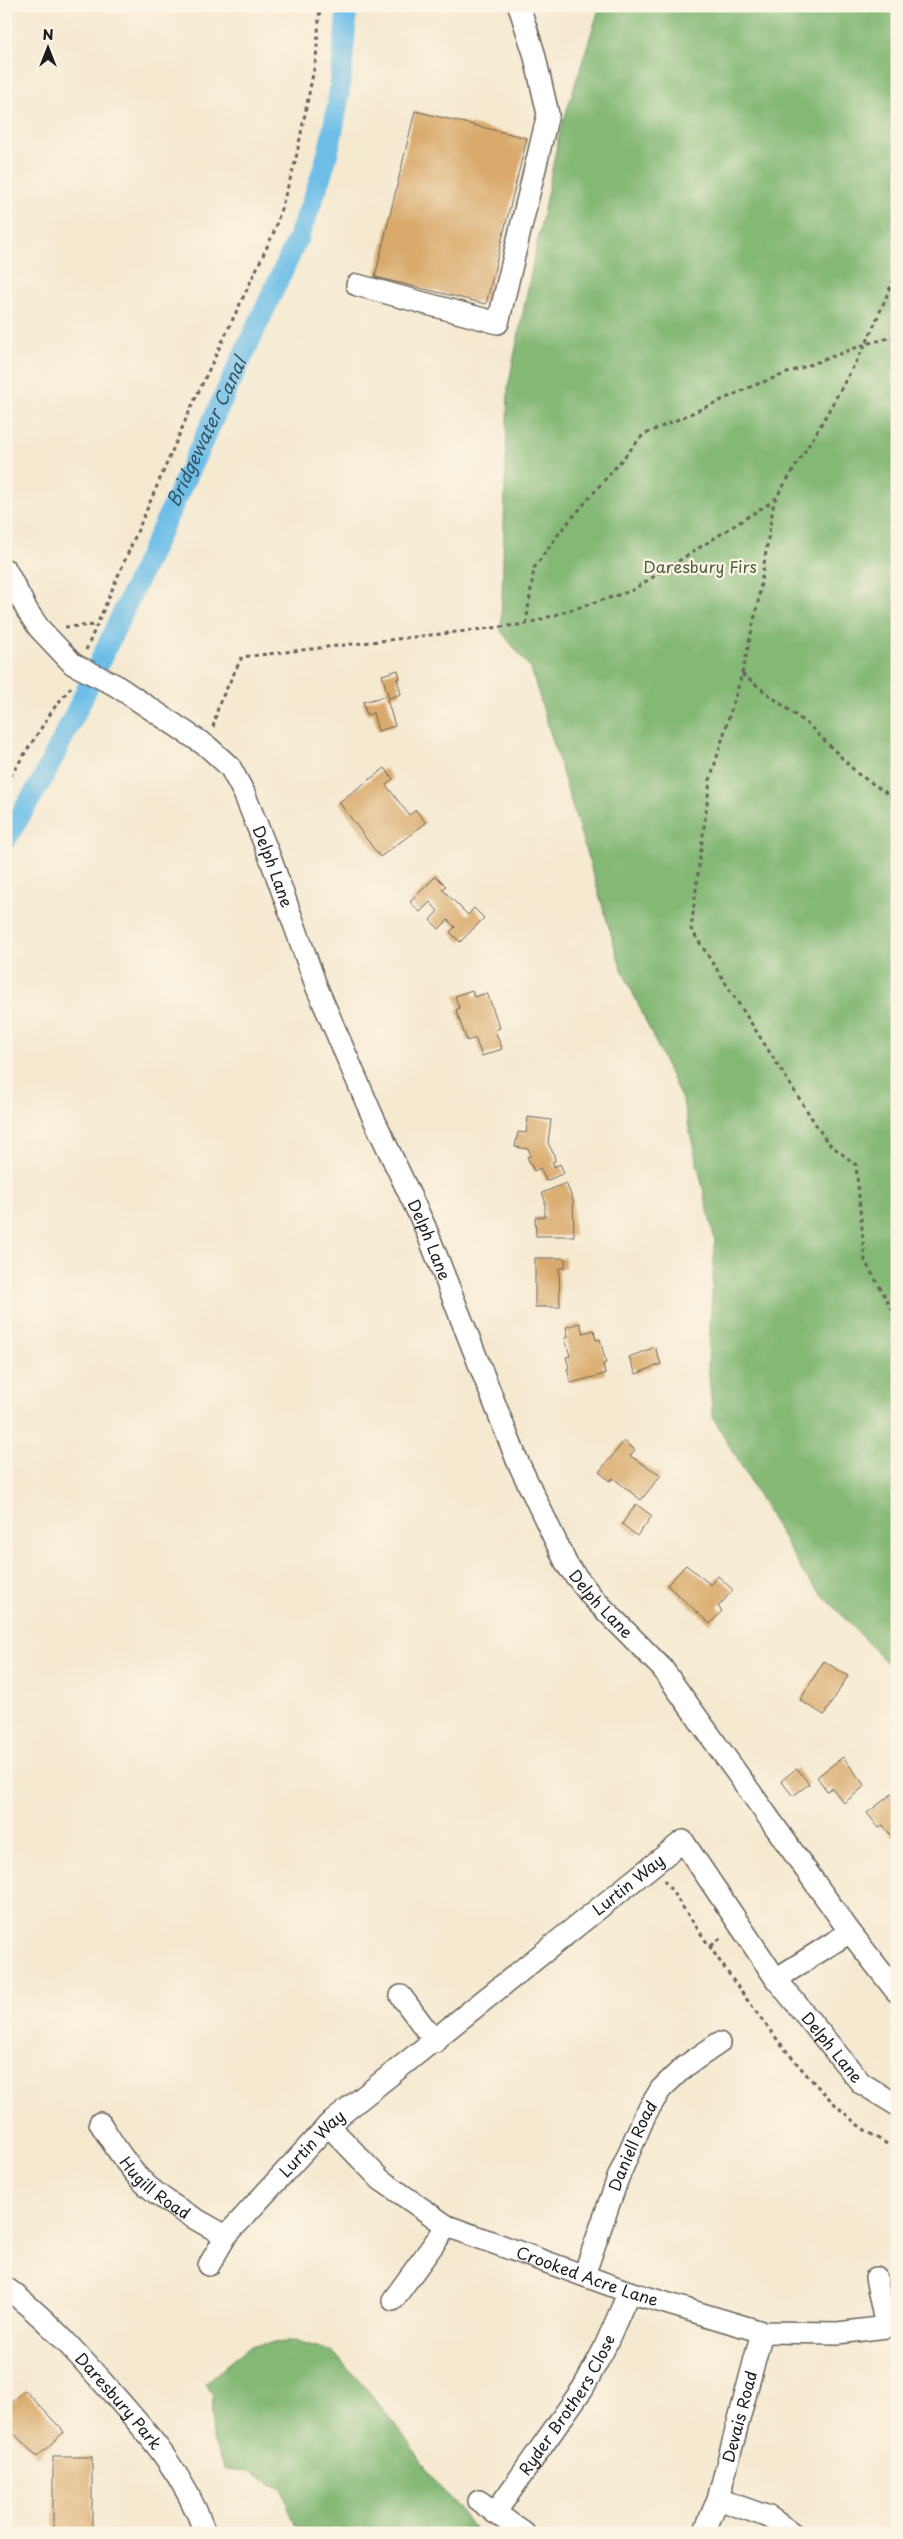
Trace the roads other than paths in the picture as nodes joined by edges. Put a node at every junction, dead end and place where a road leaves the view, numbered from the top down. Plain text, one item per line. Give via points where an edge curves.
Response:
1 (519, 6) edge
2 (357, 285) dead end
3 (6, 570) edge
4 (683, 1841) joint
5 (850, 1932) junction
6 (776, 1979) junction
7 (896, 1991) edge
8 (401, 1996) dead end
9 (435, 2042) junction
10 (719, 2043) dead end
11 (897, 2105) edge
12 (100, 2123) dead end
13 (328, 2125) junction
14 (447, 2226) junction
15 (226, 2236) junction
16 (209, 2265) dead end
17 (584, 2275) junction
18 (876, 2278) dead end
19 (6, 2288) edge
20 (629, 2292) junction
21 (393, 2300) dead end
22 (762, 2332) junction
23 (718, 2499) junction
24 (205, 2533) edge
25 (524, 2533) edge
26 (704, 2533) edge
27 (792, 2533) edge

1 - 2 street via 548,114 498,323
3 - 5 street, Delph Lane, bridge via 38,628 78,665 115,685 208,748 230,767 248,801 318,988 372,1115 425,1227 517,1460 566,1565 662,1668
4 - 6 street, Delph Lane
4 - 9 street, Lurtin Way
5 - 6 street
5 - 7 street, Delph Lane
6 - 11 street, Delph Lane via 861,2083
8 - 9 street
9 - 13 street, Lurtin Way
10 - 17 street, Daniell Road via 684,2068 661,2090 645,2115 618,2178
12 - 15 street, Hugill Road via 140,2179 170,2204
13 - 14 street, Crooked Acre Lane via 381,2180
13 - 15 street, Lurtin Way
14 - 17 street, Crooked Acre Lane
14 - 21 street
15 - 16 street, Lurtin Way
17 - 20 street, Crooked Acre Lane
18 - 22 street, Crooked Acre Lane via 886,2327 838,2333
19 - 24 street, Daresbury Park via 66,2341 161,2449 184,2485
20 - 22 street, Crooked Acre Lane
20 - 25 street, Ryder Brothers Close via 583,2388 487,2507
22 - 23 street, Devais Road
23 - 26 street, Devais Road
23 - 27 street via 769,2517

